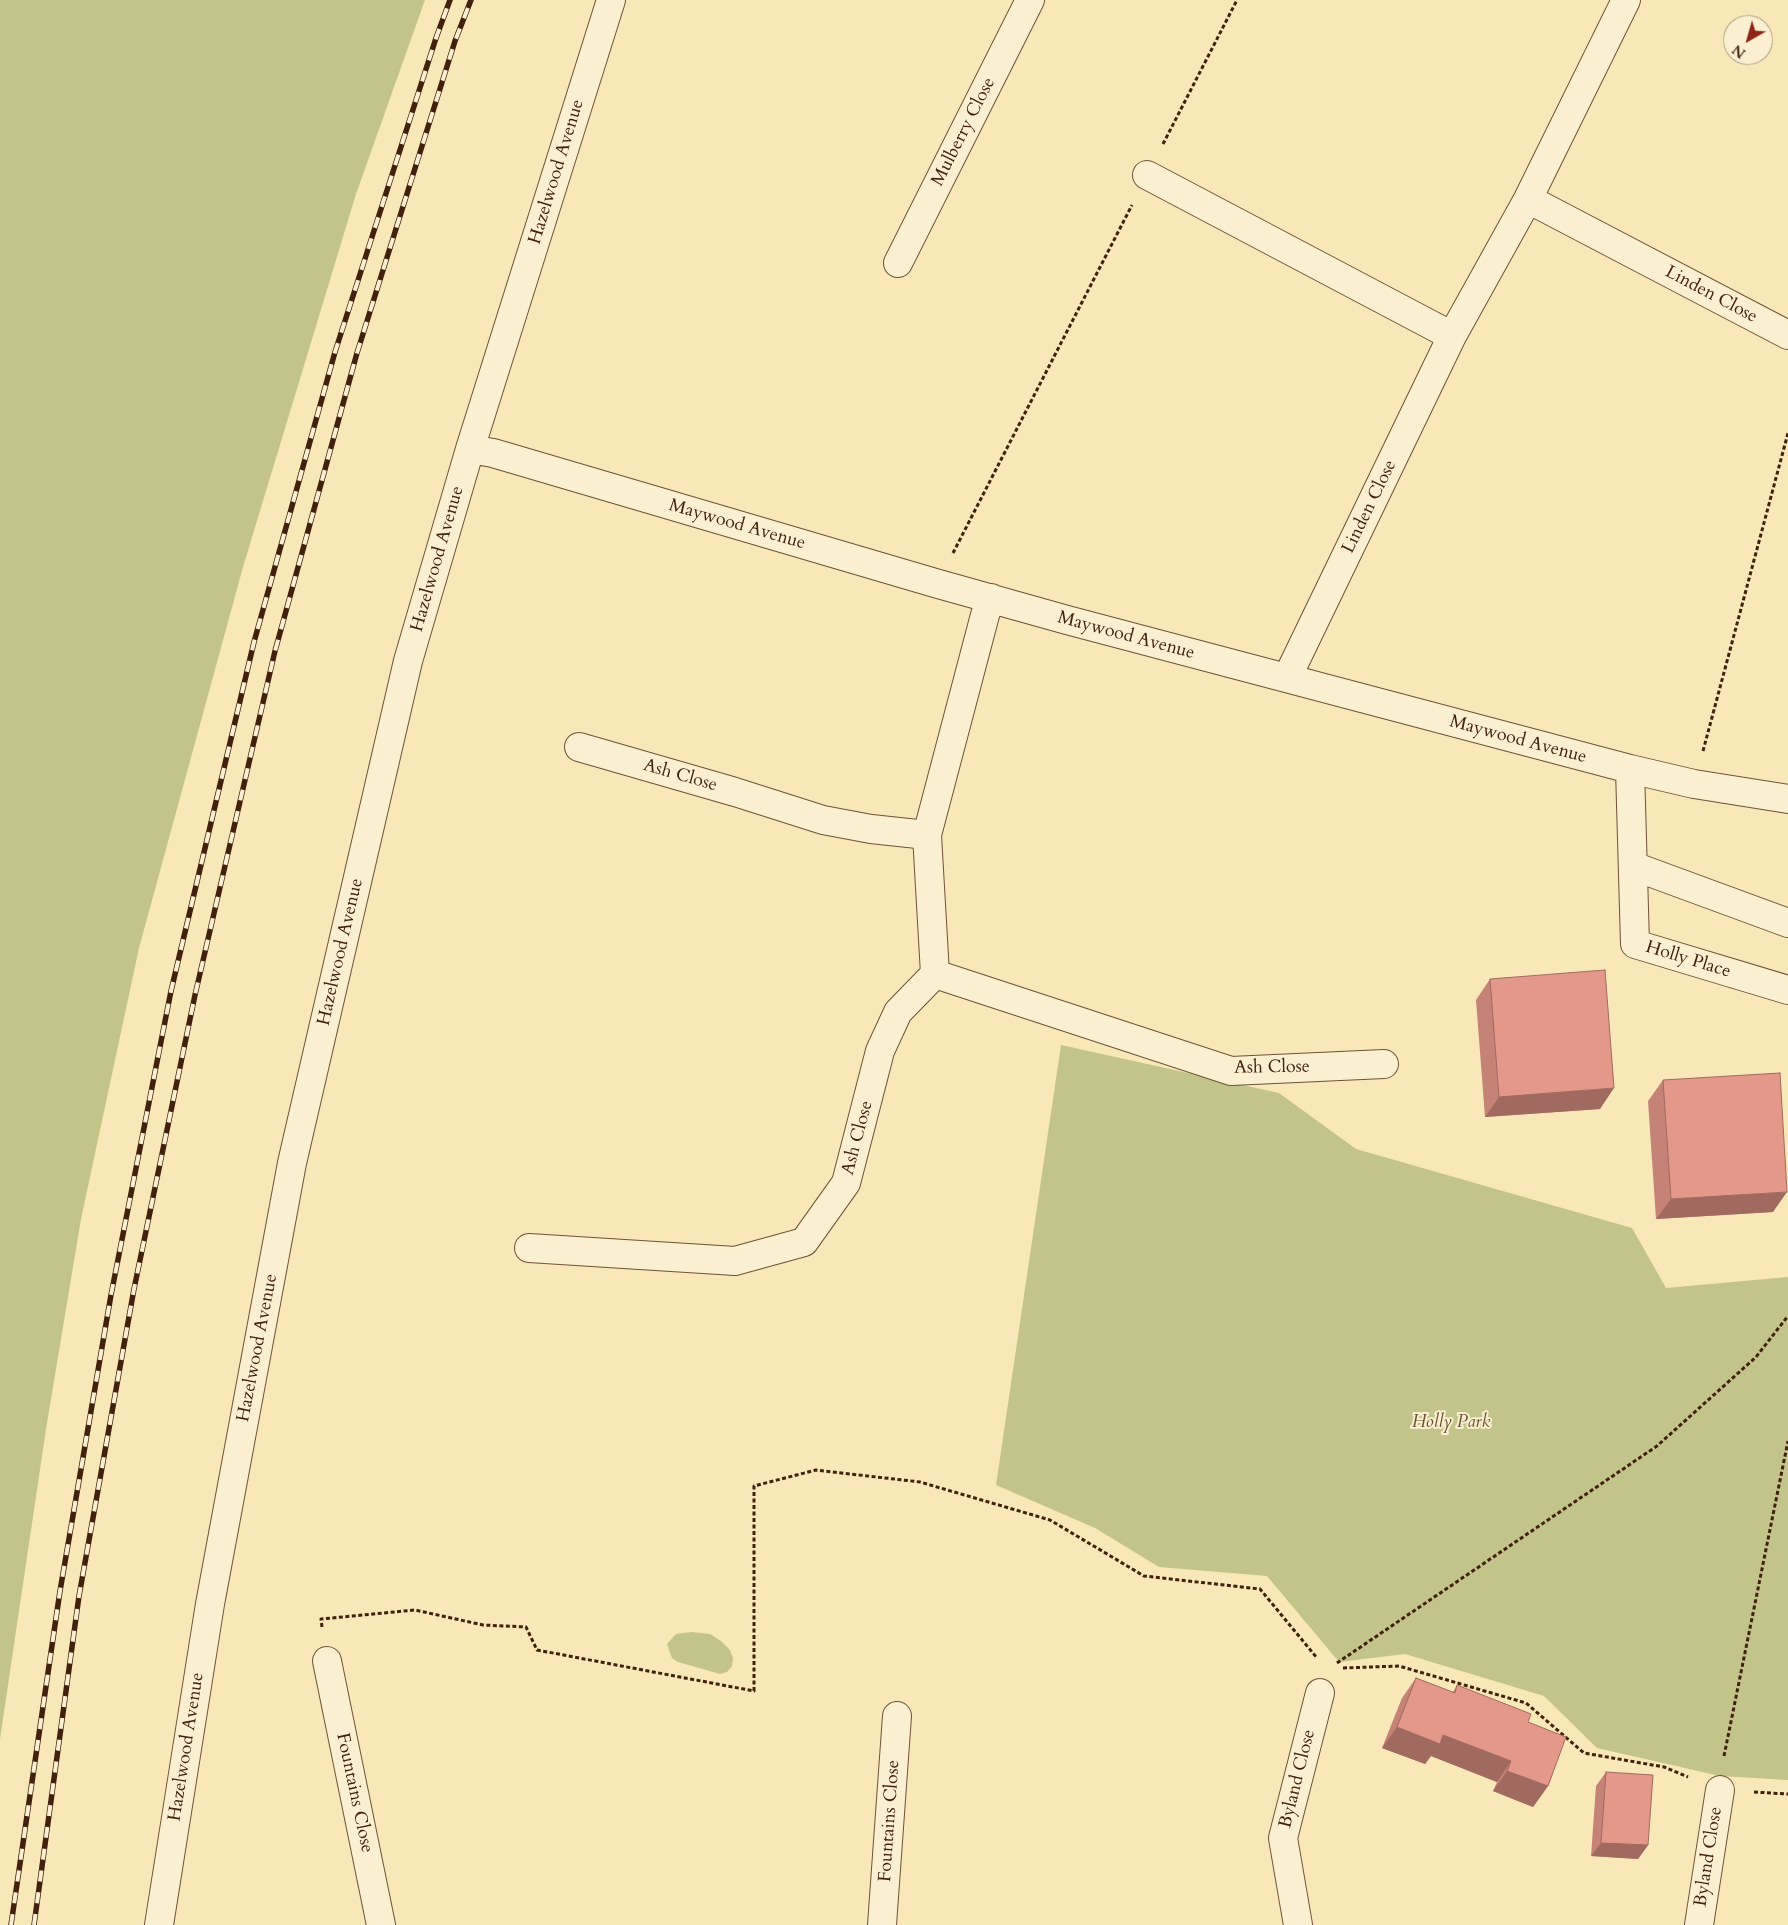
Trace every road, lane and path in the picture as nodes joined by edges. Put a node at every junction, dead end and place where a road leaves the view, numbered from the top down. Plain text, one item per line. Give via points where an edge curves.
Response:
1 (611, 0) edge
2 (1030, 0) edge
3 (1237, 0) edge
4 (1626, 0) edge
5 (1147, 175) junction
6 (1528, 199) junction
7 (898, 263) dead end
8 (1788, 335) edge
9 (1452, 336) junction
10 (1788, 433) edge
11 (470, 449) junction
12 (935, 583) junction
13 (991, 598) junction
14 (1287, 678) junction
15 (579, 747) dead end
16 (1630, 769) junction
17 (1694, 784) junction
18 (1788, 799) edge
19 (927, 835) junction
20 (1632, 866) junction
21 (1788, 923) edge
22 (935, 974) junction
23 (1788, 990) edge
24 (1384, 1064) dead end
25 (529, 1248) dead end
26 (1788, 1316) edge
27 (1788, 1441) edge
28 (327, 1661) joint
29 (1323, 1681) junction
30 (897, 1716) dead end
31 (1720, 1790) junction
32 (1788, 1794) edge
33 (159, 1925) edge
34 (381, 1925) edge
35 (882, 1925) edge
36 (1298, 1925) edge
37 (1699, 1925) edge

1 - 11 street, Hazelwood Avenue
2 - 7 street, Mulberry Close
3 - 5 path
4 - 6 street, Linden Close
5 - 9 street
5 - 12 path via 959,543
6 - 8 street, Linden Close
6 - 9 street, Linden Close
9 - 14 street, Linden Close
10 - 17 path
11 - 12 street, Maywood Avenue via 493,453
11 - 33 street, Hazelwood Avenue via 408,661 292,1163 210,1604
12 - 13 street, Maywood Avenue
13 - 14 street, Maywood Avenue
13 - 19 street
14 - 16 street, Maywood Avenue
15 - 19 street, Ash Close via 823,820
16 - 17 street, Maywood Avenue
16 - 20 street, Holly Place
17 - 18 street, Maywood Avenue
19 - 22 street
20 - 21 street
20 - 23 street, Holly Place via 1635,944
22 - 24 street, Ash Close via 1231,1071
22 - 25 street, Ash Close via 898,1012 880,1052 846,1183 804,1242 735,1261
26 - 29 path via 1756,1357 1657,1446
27 - 31 path via 1720,1776
28 - 29 path via 321,1619 415,1610 483,1625 526,1627 537,1650 754,1691 754,1486 816,1470 920,1482 1050,1520 1144,1576 1260,1589
28 - 34 street, Fountains Close
29 - 31 path via 1399,1666 1526,1704 1584,1753 1664,1767
29 - 36 street, Byland Close via 1284,1838
30 - 35 street, Fountains Close
31 - 32 path
31 - 37 street, Byland Close

